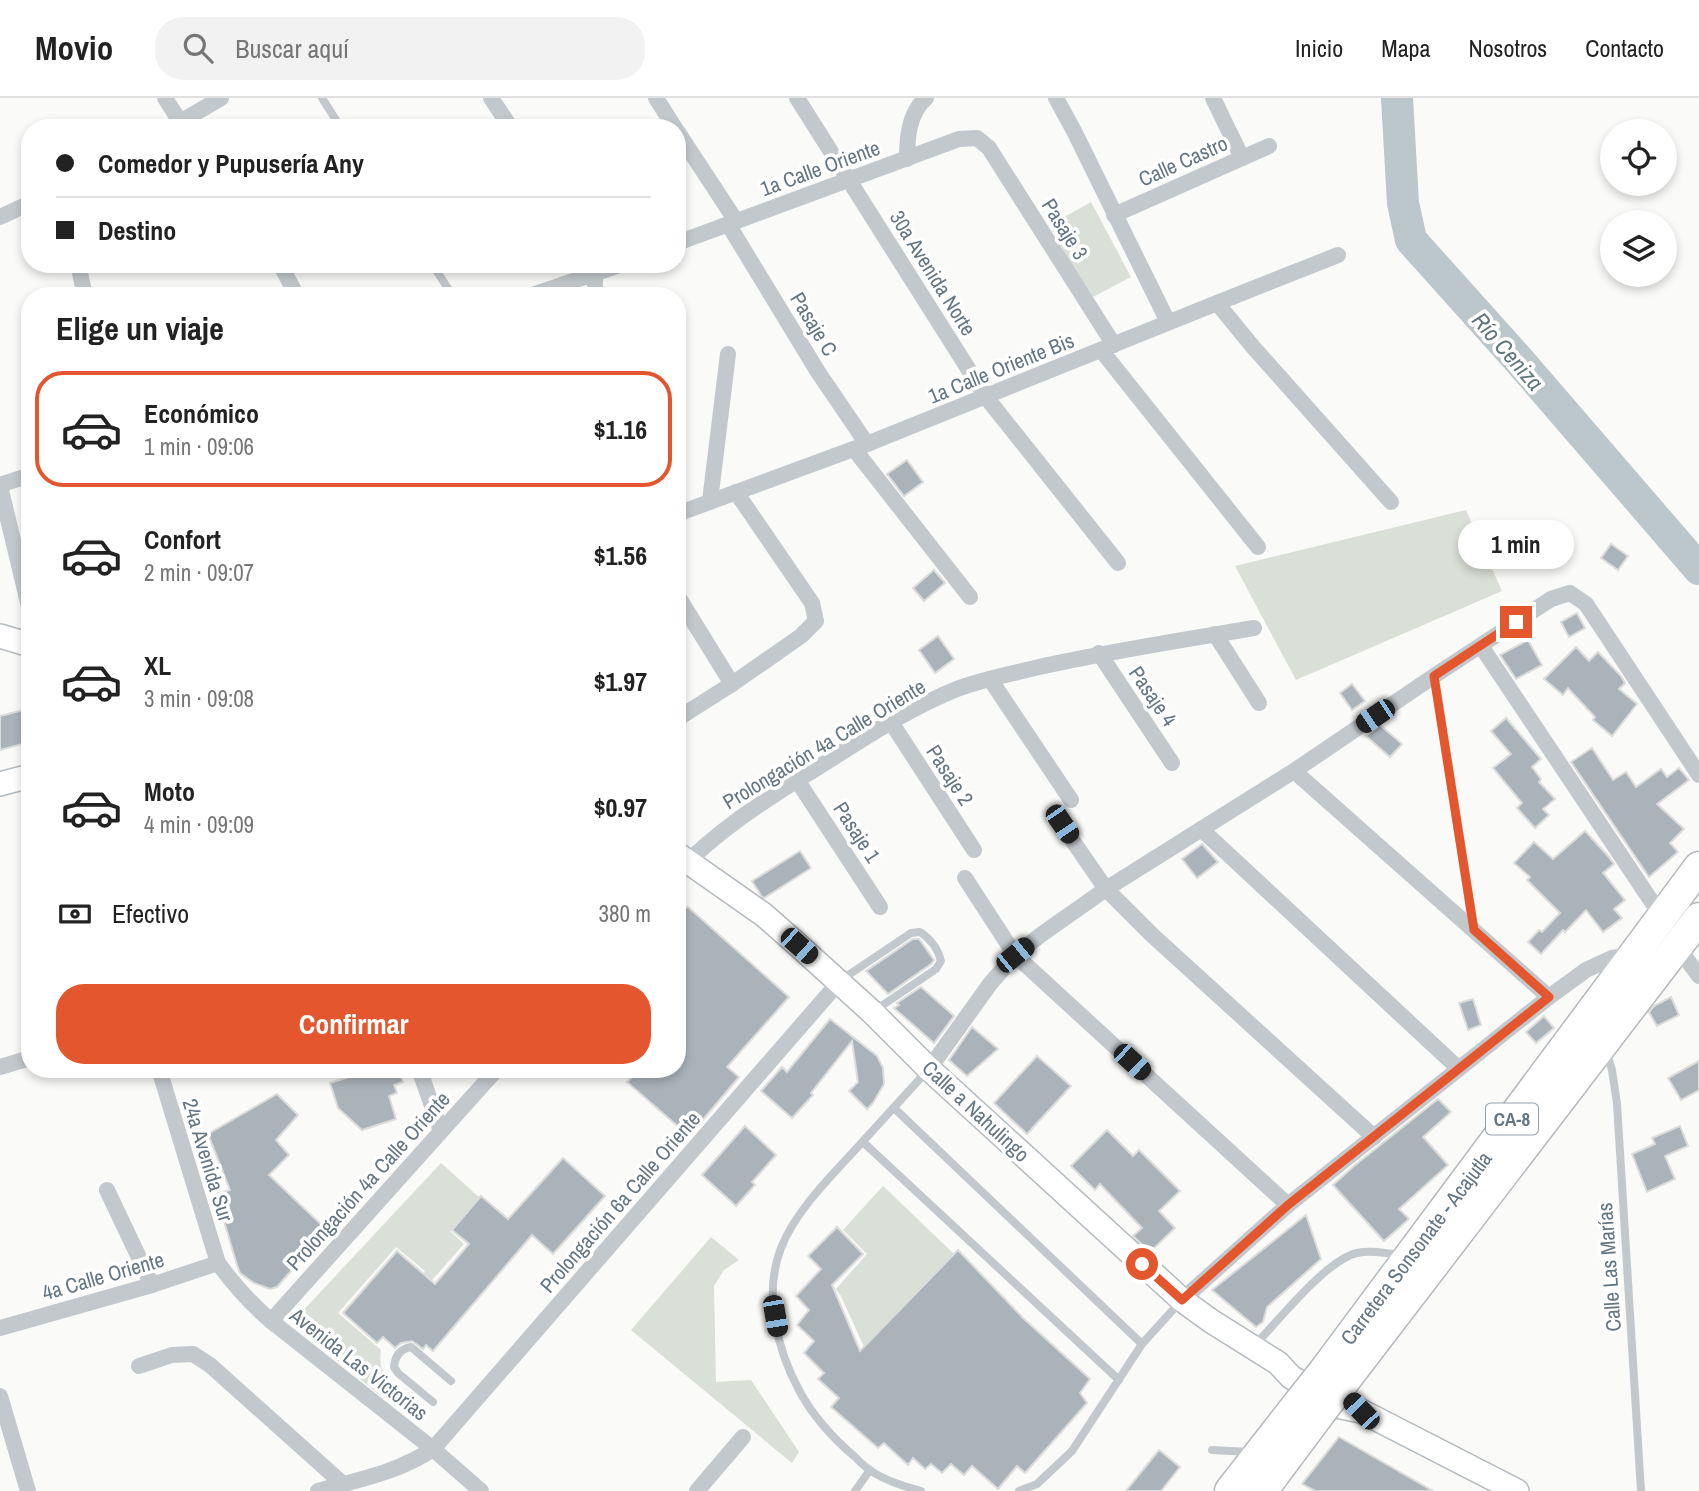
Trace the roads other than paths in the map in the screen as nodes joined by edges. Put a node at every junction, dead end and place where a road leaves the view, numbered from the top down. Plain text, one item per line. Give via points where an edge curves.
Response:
1 (165, 98) edge
2 (221, 98) edge
3 (322, 98) edge
4 (491, 98) edge
5 (656, 98) edge
6 (797, 98) edge
7 (926, 98) edge
8 (1056, 98) edge
9 (1213, 98) edge
10 (175, 119) edge
11 (189, 119) edge
12 (335, 119) edge
13 (505, 119) edge
14 (670, 119) edge
15 (977, 138) joint
16 (686, 146) edge
17 (1269, 146) dead end
18 (1242, 158) junction
19 (907, 159) junction
20 (850, 181) junction
21 (21, 207) edge
22 (1114, 215) junction
23 (0, 217) edge
24 (732, 222) junction
25 (686, 240) edge
26 (1338, 256) dead end
27 (584, 273) edge
28 (550, 287) edge
29 (1216, 303) junction
30 (1168, 322) junction
31 (1107, 348) junction
32 (728, 354) dead end
33 (986, 397) junction
34 (860, 447) junction
35 (21, 478) edge
36 (0, 485) edge
37 (736, 492) junction
38 (710, 501) junction
39 (1391, 502) dead end
40 (686, 510) edge
41 (1258, 547) dead end
42 (1118, 563) dead end
43 (21, 572) edge
44 (970, 597) dead end
45 (686, 609) edge
46 (1254, 628) dead end
47 (1215, 634) junction
48 (0, 636) edge
49 (21, 642) edge
50 (1481, 646) junction
51 (1099, 653) junction
52 (1434, 676) junction
53 (990, 679) junction
54 (732, 684) junction
55 (1259, 703) dead end
56 (686, 713) edge
57 (891, 722) junction
58 (1172, 762) dead end
59 (1294, 771) junction
60 (1699, 775) edge
61 (21, 778) edge
62 (797, 780) junction
63 (0, 784) edge
64 (1071, 800) dead end
65 (1062, 824) dead end
66 (1201, 829) junction
67 (974, 850) dead end
68 (686, 859) edge
69 (686, 866) edge
70 (1699, 867) edge
71 (965, 878) dead end
72 (1105, 889) junction
73 (880, 907) dead end
74 (1662, 917) junction
75 (1699, 918) edge
76 (1474, 930) junction
77 (1677, 946) junction
78 (1015, 955) junction
79 (1633, 956) junction
80 (1699, 976) edge
81 (839, 982) junction
82 (1549, 997) junction
83 (872, 1012) junction
84 (1604, 1043) junction
85 (21, 1061) edge
86 (0, 1067) edge
87 (1458, 1068) junction
88 (929, 1069) junction
89 (162, 1078) edge
90 (422, 1078) edge
91 (489, 1078) edge
92 (894, 1108) junction
93 (441, 1131) junction
94 (1374, 1137) junction
95 (863, 1142) junction
96 (107, 1190) dead end
97 (1288, 1205) junction
98 (1410, 1256) junction
99 (218, 1263) junction
100 (152, 1285) junction
101 (1182, 1300) junction
102 (271, 1321) junction
103 (0, 1328) edge
104 (1142, 1344) junction
105 (1253, 1347) junction
106 (139, 1366) dead end
107 (1334, 1377) junction
108 (1119, 1380) junction
109 (451, 1381) dead end
110 (0, 1396) edge
111 (433, 1402) dead end
112 (1311, 1406) junction
113 (743, 1437) dead end
114 (433, 1449) junction
115 (1212, 1450) dead end
116 (1260, 1452) junction
117 (870, 1471) junction
118 (343, 1484) junction
119 (28, 1491) edge
120 (318, 1491) edge
121 (481, 1491) edge
122 (697, 1491) edge
123 (855, 1491) edge
124 (921, 1491) edge
125 (1019, 1491) edge
126 (1230, 1491) edge
127 (1262, 1491) edge
128 (1517, 1491) edge
129 (1641, 1491) edge

1 - 10 street
2 - 11 street
3 - 12 lane
4 - 13 street
5 - 14 street, Pasaje C
6 - 20 street, 30a Avenida Norte
7 - 19 street via 909,129
8 - 22 street
9 - 18 street
15 - 19 street, 1a Calle Oriente via 959,139
15 - 31 street, Pasaje 3 via 989,148
16 - 24 street, Pasaje C
17 - 18 street, Calle Castro
18 - 22 street, Calle Castro
19 - 20 street, 1a Calle Oriente
20 - 24 street, 1a Calle Oriente
20 - 33 street, 30a Avenida Norte
21 - 23 street
22 - 30 street
24 - 25 street, 1a Calle Oriente
24 - 34 street, Pasaje C
26 - 29 street, 1a Calle Oriente Bis
27 - 28 street
29 - 30 street, 1a Calle Oriente Bis
29 - 39 street
30 - 31 street, 1a Calle Oriente Bis
31 - 33 street, 1a Calle Oriente Bis
31 - 41 street, Pasaje 3
32 - 38 street
33 - 34 street, 1a Calle Oriente Bis
33 - 42 street, 30a Avenida Norte
34 - 37 street, 1a Calle Oriente Bis
34 - 44 street, Pasaje C
35 - 36 street
36 - 43 street
37 - 38 street, 1a Calle Oriente Bis
37 - 54 street via 812,603 816,621
38 - 40 street, 1a Calle Oriente Bis
45 - 54 street
46 - 47 street, Prolongación 4a Calle Oriente
47 - 51 street, Prolongación 4a Calle Oriente
47 - 55 street
48 - 49 street
50 - 52 street
50 - 60 street via 1551,599 1570,593 1586,604
50 - 74 street
51 - 53 street, Prolongación 4a Calle Oriente
51 - 58 street, Pasaje 4
52 - 59 street
52 - 76 lane
53 - 57 street, Prolongación 4a Calle Oriente via 929,701
53 - 64 street
54 - 56 street
57 - 62 street, Prolongación 4a Calle Oriente
57 - 67 street, Pasaje 2
59 - 66 street
59 - 76 street
61 - 63 street
62 - 68 street, Prolongación 4a Calle Oriente
62 - 73 street, Pasaje 1
65 - 72 street
66 - 72 street
66 - 87 street
69 - 81 street, Calle a Nahulingo via 764,915
70 - 74 highway, Carretera Sonsonate - Acajutla / CA-8
71 - 78 street
72 - 78 street
72 - 94 street
74 - 79 highway, Carretera Sonsonate - Acajutla / CA-8
75 - 77 highway, Carretera Sonsonate - Acajutla / CA-8
76 - 82 street
77 - 80 street
77 - 84 highway, Carretera Sonsonate - Acajutla / CA-8
78 - 88 street
78 - 97 street
79 - 82 street via 1612,958 1586,970
79 - 98 highway, Carretera Sonsonate - Acajutla / CA-8
81 - 83 street, Calle a Nahulingo
81 - 83 lane via 911,933 928,937 941,961 936,969
81 - 114 street, Prolongación 6a Calle Oriente
82 - 87 street
83 - 88 street, Calle a Nahulingo
84 - 107 highway, Carretera Sonsonate - Acajutla / CA-8
84 - 129 lane, Calle Las Marías via 1617,1104
85 - 86 street
87 - 94 street
88 - 92 lane
88 - 101 street, Calle a Nahulingo
89 - 99 street, 24a Avenida Sur
90 - 93 street
91 - 93 street, Prolongación 4a Calle Oriente
92 - 95 lane
92 - 104 lane
93 - 102 street, Prolongación 4a Calle Oriente
94 - 97 street
95 - 108 lane
95 - 117 lane via 800,1213 781,1247 772,1299 778,1334 800,1393
96 - 100 street
97 - 101 street
98 - 105 lane via 1372,1251 1338,1261
98 - 107 highway, Carretera Sonsonate - Acajutla / CA-8
99 - 100 street, 4a Calle Oriente
99 - 102 street, Avenida Las Victorias via 234,1286
100 - 103 street, 4a Calle Oriente
101 - 104 lane
101 - 105 street, Calle a Nahulingo
102 - 114 street, Avenida Las Victorias
104 - 108 lane
105 - 128 street, Calle a Nahulingo via 1278,1363 1298,1366 1347,1396 1361,1411
106 - 118 street via 172,1355 193,1354
107 - 112 highway, Carretera Sonsonate - Acajutla / CA-8, bridge
108 - 125 lane via 1072,1451 1037,1484
109 - 111 lane via 411,1347 398,1354 394,1367 398,1373
110 - 119 street
112 - 116 highway, Carretera Sonsonate - Acajutla / CA-8
112 - 127 highway, Carretera Sonsonate - Acajutla / CA-8
113 - 122 street
114 - 118 street via 396,1468
114 - 121 street, Avenida Las Victorias
115 - 116 lane
116 - 126 highway, Carretera Sonsonate - Acajutla / CA-8
117 - 123 lane
117 - 124 lane
118 - 120 street

